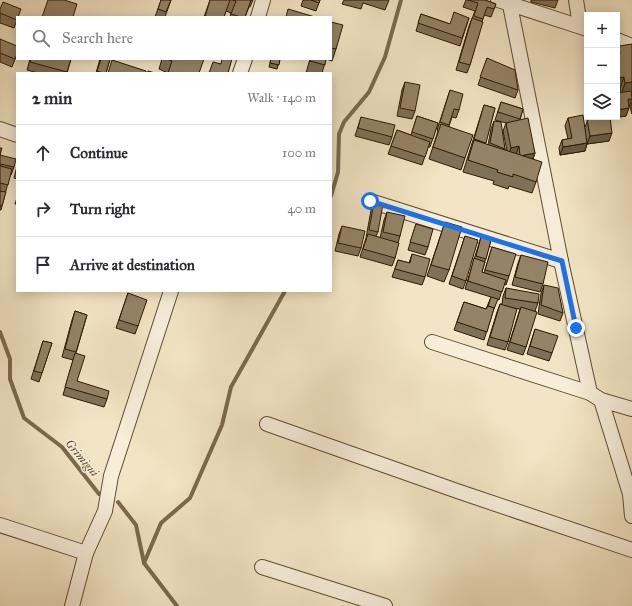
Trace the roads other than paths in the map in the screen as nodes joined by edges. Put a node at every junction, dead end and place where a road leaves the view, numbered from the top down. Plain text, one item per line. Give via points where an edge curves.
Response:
1 (263, 0) edge
2 (576, 0) edge
3 (504, 2) edge
4 (258, 16) edge
5 (583, 28) edge
6 (620, 41) edge
7 (632, 46) edge
8 (245, 60) edge
9 (240, 72) edge
10 (0, 129) edge
11 (16, 135) edge
12 (370, 201) dead end
13 (562, 261) junction
14 (171, 292) edge
15 (432, 342) dead end
16 (596, 396) junction
17 (632, 409) edge
18 (267, 424) dead end
19 (632, 516) edge
20 (0, 525) edge
21 (632, 550) edge
22 (86, 553) junction
23 (262, 567) dead end
24 (72, 606) edge
25 (385, 606) edge

1 - 4 street
2 - 5 street
3 - 5 street
3 - 13 street
6 - 7 street
8 - 9 street
10 - 11 street
12 - 13 street
13 - 16 street
14 - 22 street via 111,476 105,511
15 - 16 street
16 - 17 street
16 - 19 street via 630,494
18 - 21 street
20 - 22 street
22 - 24 street
23 - 25 street

